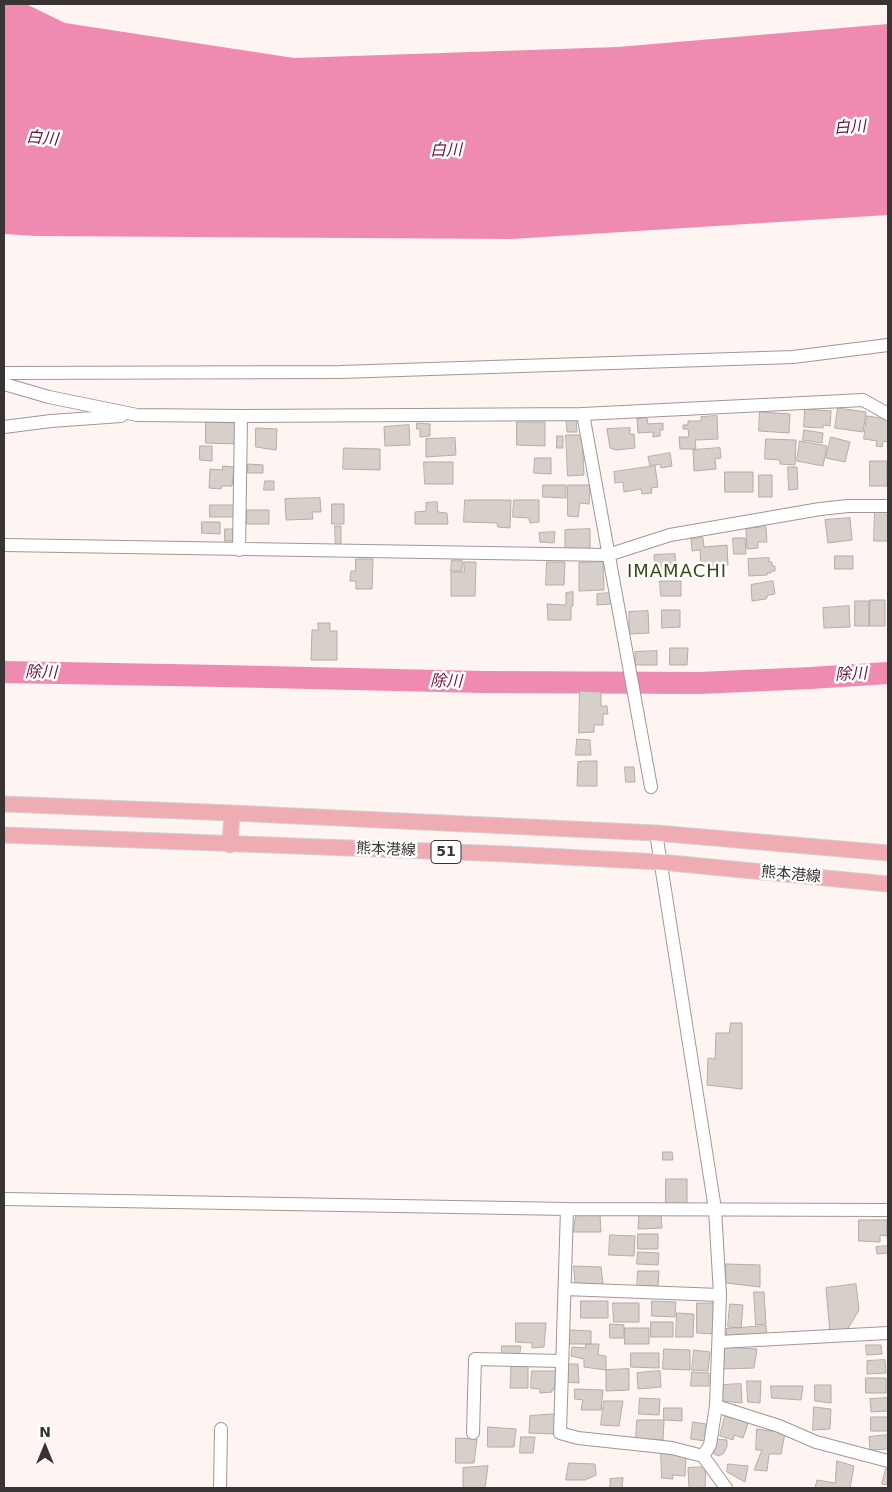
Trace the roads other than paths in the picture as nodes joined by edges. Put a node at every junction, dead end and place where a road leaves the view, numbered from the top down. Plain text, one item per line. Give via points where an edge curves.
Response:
1 (888, 345) edge
2 (4, 373) edge
3 (4, 384) edge
4 (583, 414) junction
5 (888, 414) edge
6 (137, 415) junction
7 (241, 416) junction
8 (4, 428) edge
9 (888, 506) edge
10 (4, 544) edge
11 (239, 550) junction
12 (608, 555) junction
13 (651, 787) dead end
14 (4, 804) edge
15 (232, 812) junction
16 (656, 833) junction
17 (4, 835) edge
18 (230, 844) junction
19 (888, 853) edge
20 (660, 862) junction
21 (888, 884) edge
22 (4, 1198) edge
23 (567, 1209) junction
24 (715, 1209) junction
25 (888, 1210) edge
26 (564, 1289) junction
27 (720, 1295) junction
28 (888, 1333) edge
29 (718, 1342) junction
30 (562, 1361) junction
31 (716, 1406) junction
32 (221, 1429) dead end
33 (474, 1433) dead end
34 (703, 1456) junction
35 (888, 1461) edge
36 (220, 1488) edge
37 (726, 1488) edge

1 - 2 street via 793,357 340,372
3 - 6 street
4 - 5 street via 864,400
4 - 7 street
4 - 12 street
6 - 7 street
6 - 8 street
7 - 11 street
9 - 12 street via 820,509 670,535
10 - 11 street
11 - 12 street
12 - 13 street
14 - 15 main road, 熊本港線 / 51
15 - 16 main road, 熊本港線 / 51
15 - 18 main road
16 - 19 main road, 熊本港線 / 51
16 - 20 street
17 - 18 main road, 熊本港線 / 51
18 - 20 main road, 熊本港線 / 51
20 - 21 main road, 熊本港線 / 51
20 - 24 street
22 - 23 street
23 - 24 street
23 - 26 street
24 - 25 street
24 - 27 street
26 - 27 street
26 - 30 street
27 - 29 street
28 - 29 street
29 - 31 street
30 - 33 street via 475,1359
30 - 34 street via 560,1433 578,1438 672,1448
31 - 34 street via 710,1445
31 - 35 street via 779,1426 816,1442
32 - 36 street
34 - 37 street

